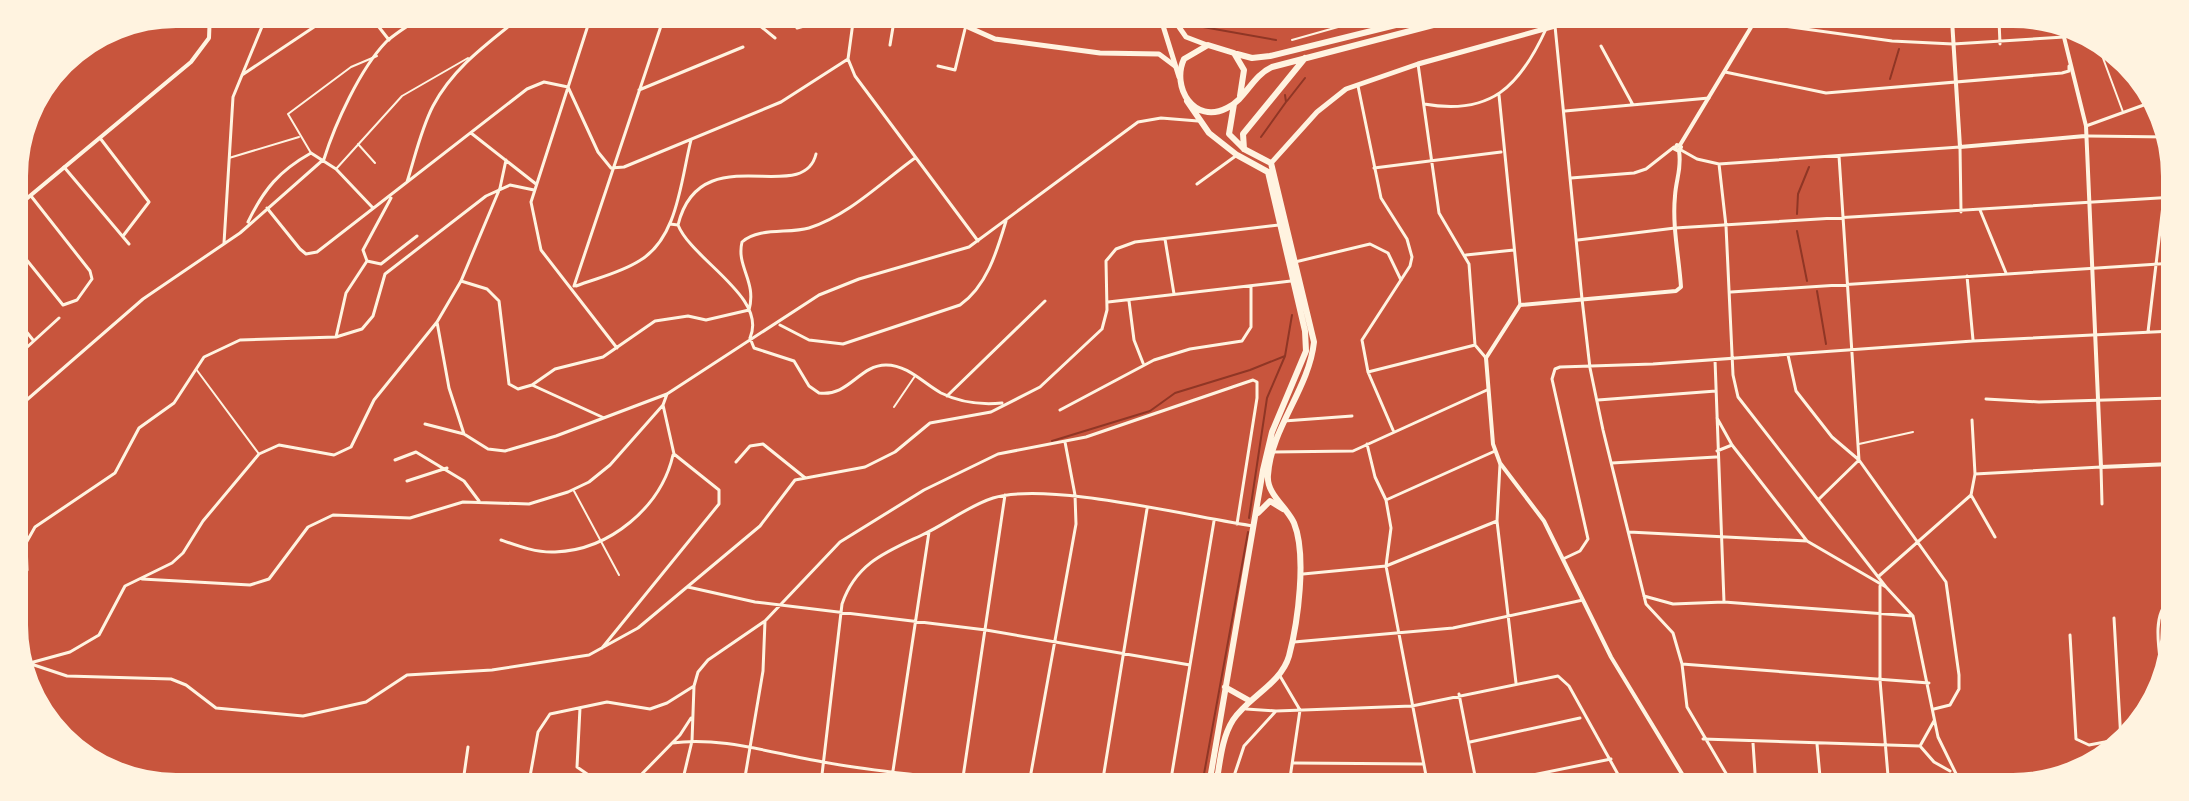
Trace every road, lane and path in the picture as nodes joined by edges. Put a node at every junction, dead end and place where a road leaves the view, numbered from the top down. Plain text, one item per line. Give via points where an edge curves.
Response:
1 (209, 26) edge
2 (262, 26) edge
3 (317, 26) edge
4 (378, 26) edge
5 (409, 26) edge
6 (509, 26) edge
7 (588, 26) edge
8 (661, 26) edge
9 (760, 26) edge
10 (804, 26) edge
11 (852, 26) edge
12 (893, 26) edge
13 (960, 26) edge
14 (1163, 26) edge
15 (1178, 26) edge
16 (1392, 26) edge
17 (1429, 26) edge
18 (1555, 26) joint
19 (1752, 26) edge
20 (1789, 26) edge
21 (1952, 26) edge
22 (1999, 26) edge
23 (1338, 27) dead end
24 (797, 28) dead end
25 (965, 29) junction
26 (1546, 29) junction
27 (2064, 37) joint
28 (775, 38) dead end
29 (389, 40) junction
30 (1292, 40) dead end
31 (1953, 44) junction
32 (2000, 44) junction
33 (890, 45) dead end
34 (1208, 45) junction
35 (1601, 46) dead end
36 (743, 47) dead end
37 (1234, 53) junction
38 (2102, 55) edge
39 (377, 56) junction
40 (468, 58) junction
41 (1305, 58) junction
42 (848, 59) junction
43 (2071, 60) junction
44 (1418, 64) junction
45 (938, 66) dead end
46 (1176, 67) junction
47 (1725, 72) junction
48 (240, 75) junction
49 (1179, 77) junction
50 (1956, 80) junction
51 (1358, 84) junction
52 (568, 87) junction
53 (639, 90) junction
54 (1499, 95) junction
55 (1240, 96) junction
56 (1709, 98) junction
57 (1187, 101) junction
58 (1234, 104) junction
59 (1424, 104) junction
60 (1633, 105) junction
61 (2145, 105) edge
62 (1564, 112) junction
63 (2123, 114) junction
64 (1198, 121) junction
65 (2086, 126) junction
66 (471, 133) junction
67 (2085, 136) junction
68 (299, 137) junction
69 (2158, 137) edge
70 (100, 138) junction
71 (691, 140) junction
72 (357, 143) junction
73 (1960, 147) junction
74 (1679, 148) junction
75 (1244, 149) junction
76 (1503, 152) junction
77 (311, 153) junction
78 (816, 154) dead end
79 (1237, 155) junction
80 (1839, 156) junction
81 (228, 158) junction
82 (915, 158) junction
83 (324, 159) junction
84 (506, 160) junction
85 (1432, 160) junction
86 (375, 163) dead end
87 (1719, 164) junction
88 (1268, 165) junction
89 (64, 167) junction
90 (611, 168) junction
91 (1374, 168) junction
92 (336, 169) junction
93 (1571, 178) junction
94 (407, 182) junction
95 (536, 184) junction
96 (1197, 184) dead end
97 (500, 188) junction
98 (534, 190) junction
99 (393, 194) junction
100 (30, 195) junction
101 (2163, 197) edge
102 (26, 199) edge
103 (2090, 203) junction
104 (2163, 204) edge
105 (267, 208) junction
106 (373, 208) junction
107 (1980, 210) junction
108 (1961, 212) junction
109 (1844, 219) junction
110 (1006, 221) junction
111 (670, 224) junction
112 (678, 225) junction
113 (1280, 225) junction
114 (246, 226) junction
115 (1726, 226) junction
116 (1675, 228) junction
117 (123, 236) junction
118 (417, 236) dead end
119 (1165, 239) junction
120 (1578, 240) junction
121 (978, 241) junction
122 (224, 243) junction
123 (129, 244) dead end
124 (1514, 250) junction
125 (1465, 255) junction
126 (26, 259) edge
127 (367, 261) junction
128 (1295, 262) junction
129 (2155, 264) junction
130 (2163, 264) edge
131 (2094, 268) junction
132 (2006, 273) junction
133 (1967, 276) junction
134 (1401, 280) junction
135 (461, 281) junction
136 (1293, 281) junction
137 (1848, 284) junction
138 (1251, 286) junction
139 (572, 288) junction
140 (1730, 292) junction
141 (1174, 295) junction
142 (1582, 299) junction
143 (1045, 301) dead end
144 (1129, 301) junction
145 (1108, 302) junction
146 (1520, 305) junction
147 (749, 310) junction
148 (59, 318) dead end
149 (437, 322) junction
150 (779, 324) junction
151 (26, 331) edge
152 (2163, 331) edge
153 (2148, 332) junction
154 (2096, 335) junction
155 (336, 337) junction
156 (750, 338) junction
157 (33, 340) junction
158 (1973, 341) junction
159 (1475, 345) junction
160 (26, 347) edge
161 (617, 349) junction
162 (1854, 351) junction
163 (1788, 355) junction
164 (1486, 358) junction
165 (1733, 358) junction
166 (1715, 360) junction
167 (1144, 364) junction
168 (196, 368) junction
169 (1590, 368) junction
170 (1368, 372) junction
171 (916, 375) junction
172 (532, 385) junction
173 (1487, 390) junction
174 (1716, 391) junction
175 (667, 394) junction
176 (947, 396) junction
177 (2163, 398) edge
178 (1986, 399) dead end
179 (1598, 400) junction
180 (2099, 400) junction
181 (26, 401) edge
182 (1005, 403) junction
183 (663, 405) junction
184 (894, 407) dead end
185 (1060, 410) dead end
186 (1352, 416) dead end
187 (602, 417) junction
188 (1717, 418) junction
189 (1972, 420) dead end
190 (1284, 421) junction
191 (425, 424) dead end
192 (1393, 430) junction
193 (1913, 432) dead end
194 (464, 434) junction
195 (1065, 442) junction
196 (1367, 444) junction
197 (1732, 445) junction
198 (1858, 445) junction
199 (1495, 451) junction
200 (1717, 451) junction
201 (1273, 452) junction
202 (259, 454) junction
203 (674, 454) junction
204 (1717, 457) junction
205 (395, 460) dead end
206 (1859, 460) junction
207 (736, 462) dead end
208 (1500, 463) junction
209 (1612, 463) junction
210 (2163, 464) edge
211 (2101, 467) junction
212 (447, 468) junction
213 (1975, 474) junction
214 (804, 477) junction
215 (407, 481) dead end
216 (573, 490) junction
217 (1005, 495) junction
218 (1075, 495) junction
219 (1971, 495) junction
220 (1386, 500) junction
221 (1818, 500) junction
222 (479, 501) junction
223 (2102, 504) dead end
224 (1147, 509) junction
225 (1289, 514) junction
226 (1255, 516) junction
227 (1214, 521) junction
228 (1497, 521) junction
229 (1237, 524) junction
230 (1254, 526) junction
231 (929, 532) junction
232 (1629, 532) junction
233 (1995, 537) dead end
234 (1721, 538) junction
235 (600, 539) junction
236 (501, 540) dead end
237 (1918, 540) junction
238 (1807, 541) junction
239 (26, 543) edge
240 (26, 543) edge
241 (1563, 559) junction
242 (1386, 566) junction
243 (163, 567) junction
244 (26, 571) edge
245 (619, 575) dead end
246 (1299, 575) junction
247 (1879, 576) junction
248 (139, 578) junction
249 (167, 581) junction
250 (1880, 586) junction
251 (687, 587) junction
252 (1886, 587) junction
253 (1644, 596) junction
254 (1583, 600) junction
255 (1724, 602) junction
256 (781, 605) junction
257 (2163, 609) edge
258 (840, 613) junction
259 (1880, 615) junction
260 (1913, 616) junction
261 (1507, 618) junction
262 (2114, 618) dead end
263 (765, 621) junction
264 (917, 621) junction
265 (986, 630) junction
266 (1398, 634) junction
267 (2070, 635) dead end
268 (1056, 642) junction
269 (1291, 642) junction
270 (2162, 647) edge
271 (601, 650) junction
272 (1122, 655) junction
273 (31, 664) joint
274 (1682, 664) junction
275 (1190, 665) junction
276 (1279, 674) junction
277 (1880, 680) junction
278 (1516, 683) junction
279 (1929, 683) junction
280 (694, 686) junction
281 (1225, 687) junction
282 (1459, 694) junction
283 (1250, 701) junction
284 (1412, 706) junction
285 (580, 708) junction
286 (1242, 708) junction
287 (1934, 709) junction
288 (1300, 710) junction
289 (1276, 711) junction
290 (693, 714) junction
291 (1580, 718) dead end
292 (1934, 721) junction
293 (2120, 730) edge
294 (1703, 739) junction
295 (692, 741) junction
296 (1470, 742) junction
297 (672, 743) junction
298 (1753, 743) junction
299 (2105, 743) edge
300 (1817, 744) junction
301 (1884, 745) junction
302 (1920, 746) junction
303 (468, 747) dead end
304 (750, 747) junction
305 (1611, 759) junction
306 (825, 763) junction
307 (1294, 763) junction
308 (1424, 764) junction
309 (894, 771) junction
310 (1953, 773) joint
311 (464, 775) edge
312 (530, 775) edge
313 (588, 775) edge
314 (641, 775) edge
315 (684, 775) edge
316 (745, 775) edge
317 (823, 775) edge
318 (893, 775) edge
319 (919, 775) edge
320 (963, 775) edge
321 (1031, 775) edge
322 (1104, 775) edge
323 (1172, 775) edge
324 (1211, 775) edge
325 (1218, 775) edge
326 (1234, 775) edge
327 (1291, 775) edge
328 (1426, 775) edge
329 (1476, 775) edge
330 (1532, 775) edge
331 (1619, 775) edge
332 (1683, 775) edge
333 (1726, 775) edge
334 (1755, 775) edge
335 (1820, 775) edge
336 (1887, 775) edge

1 - 70 street via 199,53
2 - 48 street
3 - 48 street
4 - 29 street
5 - 29 street
6 - 40 street
7 - 52 street
8 - 53 street
9 - 28 street
10 - 24 street
11 - 42 street
12 - 33 street
13 - 25 main road
14 - 46 main road
15 - 34 main road via 1186,37
16 - 37 highway via 1270,56
17 - 41 highway
18 - 26 main road
18 - 62 street
19 - 47 street
20 - 31 street
21 - 31 street
22 - 32 street
23 - 30 lane
25 - 45 street via 955,70
25 - 46 main road via 995,39 1100,53 1159,54
26 - 44 main road
26 - 54 street via 1525,70
27 - 32 street
27 - 43 street
29 - 39 street
31 - 32 street
31 - 50 street
34 - 37 highway
34 - 49 highway via 1184,59
35 - 60 street
36 - 53 street
37 - 55 highway via 1244,70
38 - 63 lane
39 - 68 lane via 351,67 290,112
39 - 83 street via 335,128
40 - 72 lane via 402,96
40 - 94 street via 433,106
41 - 55 highway via 1264,71
41 - 75 highway via 1243,134
42 - 71 street via 781,102
42 - 82 street
43 - 50 street via 2069,71 2062,73
43 - 65 street
44 - 51 main road
44 - 59 street
46 - 49 main road
47 - 50 street via 1826,93
47 - 56 street
48 - 81 street
49 - 57 highway
50 - 73 street
51 - 88 main road via 1329,101
51 - 91 street
52 - 66 street via 537,84
52 - 90 street
52 - 95 street
53 - 90 street
54 - 59 street via 1466,107
54 - 76 street
55 - 58 highway
56 - 60 street
56 - 74 street
57 - 58 highway via 1205,111
57 - 64 highway
58 - 75 highway via 1227,129
59 - 85 street
60 - 62 street
61 - 63 street
62 - 93 street
63 - 65 street
64 - 79 highway
64 - 110 street via 1138,122
65 - 67 street
66 - 84 street
66 - 94 street
67 - 69 street
67 - 73 street
67 - 103 street
68 - 77 lane
68 - 81 lane
70 - 89 street
70 - 117 street via 147,197 148,204
71 - 90 street
71 - 111 street
72 - 86 lane
72 - 92 lane
73 - 80 street
73 - 108 street
74 - 87 street
74 - 93 street via 1634,173
74 - 116 street
75 - 88 highway
76 - 85 street
76 - 124 street
77 - 83 street
77 - 114 street via 267,185
78 - 112 street via 811,164 787,175 710,180 689,197
79 - 88 highway
79 - 96 street
80 - 87 street
80 - 109 street
81 - 122 street
82 - 121 street
82 - 147 street via 838,214 809,228 758,234 742,242 740,255 753,291
83 - 92 street
83 - 105 street
84 - 95 street
84 - 97 street
85 - 91 street
85 - 125 street via 1439,213
87 - 115 street
88 - 113 highway
88 - 128 highway
89 - 100 street
89 - 117 street
90 - 139 street
91 - 134 street via 1385,206 1411,250 1410,266
92 - 106 street
93 - 120 street
94 - 99 street
95 - 98 street
97 - 98 street via 520,185
97 - 135 street
97 - 155 street via 385,274 369,323
98 - 139 street via 532,213 541,250
99 - 106 street
99 - 127 street via 363,250
100 - 102 street
100 - 126 street via 92,279 77,300 63,305
101 - 103 street
103 - 107 street
103 - 131 street
104 - 129 street
105 - 106 street via 306,254 323,249
105 - 114 street
107 - 108 street
107 - 132 street
108 - 109 street
109 - 115 street
109 - 137 street
110 - 121 street
110 - 150 street via 986,274 960,305 843,344 809,340
111 - 112 street
111 - 139 street via 642,260
112 - 147 street
113 - 119 street
113 - 136 highway
114 - 122 street
115 - 116 street
115 - 140 street
116 - 120 street
116 - 142 street via 1681,287 1676,291
117 - 123 street
118 - 127 street via 381,264
119 - 141 street
119 - 145 street via 1123,245 1110,255 1104,268
120 - 142 street
121 - 150 street via 836,287
122 - 181 street via 155,290
124 - 125 street
124 - 146 street
125 - 159 street via 1474,284
127 - 155 street via 346,293
128 - 134 street via 1370,244 1388,253
128 - 190 highway via 1314,342
129 - 130 street
129 - 131 street
129 - 153 street
131 - 132 street
131 - 154 street
132 - 133 street
133 - 137 street
133 - 158 street
134 - 170 street via 1362,340
135 - 149 street
135 - 172 street via 487,289 499,301 506,379 518,389
136 - 138 street
136 - 226 highway via 1306,351 1272,432
137 - 140 street
137 - 162 street
138 - 141 street
138 - 167 street via 1251,327 1242,341 1190,349
139 - 161 street
140 - 165 street
141 - 144 street
142 - 146 street
142 - 169 street
143 - 176 street
144 - 145 street
144 - 167 street via 1134,340
145 - 182 street via 1102,329 1078,355 1032,392
146 - 164 street
147 - 156 street via 755,328
147 - 161 street via 706,320 688,316 655,321
148 - 157 street
149 - 194 street
149 - 202 street via 385,384 346,452 324,454 279,445
150 - 156 street
151 - 157 street
152 - 153 street
153 - 154 street
154 - 158 street
154 - 180 street
155 - 168 street via 240,340 213,351
156 - 171 street via 754,348 794,361 819,393 841,391 879,366
156 - 175 street
157 - 160 street
158 - 162 street
159 - 164 street
159 - 170 street
161 - 172 street via 555,369
162 - 163 street
162 - 198 street
163 - 165 street
163 - 206 street via 1796,391
164 - 173 street
165 - 166 street
165 - 221 street via 1742,404
166 - 169 street
166 - 174 street
167 - 185 street
168 - 202 lane
168 - 240 street via 174,403 139,428 115,473 35,527
169 - 179 street
169 - 241 street via 1560,367 1552,374 1588,539 1580,551
170 - 192 street
171 - 176 street
171 - 184 lane
172 - 187 street
173 - 192 street
173 - 199 street
174 - 179 street
174 - 188 street
175 - 183 street
175 - 187 street
176 - 182 street
177 - 180 street
178 - 180 street
179 - 209 street
180 - 211 street
182 - 214 street via 991,412 930,423 895,452 865,467
183 - 203 street
183 - 216 street via 610,465
186 - 190 street
187 - 194 street via 505,451 488,449
188 - 197 street
188 - 200 street
189 - 213 street
190 - 201 highway
191 - 194 street
192 - 196 street
193 - 198 lane
195 - 218 street
195 - 229 street via 1253,380 1257,398
195 - 256 street via 1005,452 924,490 832,548
196 - 201 street via 1337,453
196 - 220 street
197 - 200 street
197 - 238 street
198 - 206 street
199 - 208 street
199 - 220 street
200 - 204 street
201 - 225 highway via 1268,482
202 - 243 street via 183,553
203 - 235 street via 654,500 628,524
203 - 271 street via 719,490 719,504
204 - 209 street
204 - 234 street
205 - 212 street via 416,452
206 - 221 street
206 - 237 street
207 - 214 street via 750,446 763,444
208 - 228 street
208 - 241 street via 1544,521
209 - 232 street
210 - 211 street
211 - 213 street
211 - 223 street
212 - 215 street
212 - 222 street
213 - 219 street
214 - 251 street via 790,484 760,526
216 - 222 street via 529,504
216 - 235 lane
217 - 218 street
217 - 231 street
217 - 265 street
218 - 224 street
218 - 268 street via 1076,524
219 - 233 street
219 - 237 street
220 - 242 street via 1391,528
221 - 247 street
222 - 249 street via 410,518 325,517 308,527 279,570 261,583
224 - 227 street
224 - 272 street
225 - 226 highway via 1270,501
225 - 246 highway via 1300,547
226 - 230 highway
227 - 229 street
227 - 275 street
228 - 242 street
228 - 261 street
229 - 230 street
230 - 281 highway
231 - 258 street via 872,559 849,585
231 - 264 street
232 - 234 street
232 - 253 street
234 - 238 street
234 - 255 street
235 - 236 street via 551,552
235 - 245 lane
237 - 247 street
237 - 287 street via 1946,582 1959,675 1956,696 1945,708
238 - 250 street
239 - 244 street
241 - 254 street
242 - 246 street
242 - 266 street
243 - 248 street
243 - 249 street
246 - 269 highway
247 - 252 street
248 - 249 street
248 - 273 street via 121,591 99,635 70,652
250 - 252 street
250 - 259 street
251 - 256 street
251 - 271 street via 638,628
252 - 260 street
253 - 255 street via 1673,604
253 - 274 street via 1652,614 1673,633
254 - 261 street
254 - 332 street
255 - 259 street
256 - 258 street
256 - 263 street
257 - 270 street
258 - 264 street
258 - 306 street
259 - 260 street
259 - 277 street
260 - 279 street
261 - 266 street
261 - 278 street
262 - 293 street
263 - 280 street via 708,660
263 - 304 street
264 - 265 street
264 - 309 street
265 - 268 street
265 - 320 street
266 - 269 street
266 - 284 street
267 - 299 street via 2076,739 2089,745
268 - 272 street
268 - 321 street
269 - 276 highway
271 - 273 street via 578,659 407,675 366,702 303,716 216,708 171,679 67,676
272 - 275 street
272 - 322 street
274 - 277 street
274 - 294 street via 1687,707
275 - 323 street
276 - 283 highway
276 - 288 street
277 - 279 street
277 - 301 street
278 - 282 street
278 - 305 street via 1550,675 1564,680
279 - 287 street
280 - 285 street via 650,709 607,702
280 - 290 street
281 - 283 highway
281 - 324 highway
282 - 284 street
282 - 296 street
283 - 286 highway
284 - 288 street
284 - 308 street
285 - 312 street via 550,714 535,743
285 - 313 street via 577,767
286 - 289 street
286 - 325 highway via 1228,729
287 - 292 street
288 - 289 street
288 - 307 street
289 - 326 street via 1244,746
290 - 295 street
290 - 297 street
291 - 296 street
292 - 302 street
292 - 310 street
294 - 298 street
294 - 333 street
295 - 297 street
295 - 304 street
295 - 315 street
296 - 329 street
297 - 314 street
298 - 300 street
298 - 334 street
300 - 301 street
300 - 335 street
301 - 302 street
301 - 336 street
302 - 310 street
303 - 311 street
304 - 306 street
304 - 316 street
305 - 330 street
305 - 331 street
306 - 309 street
306 - 317 street
307 - 308 street
307 - 327 street
308 - 328 street
309 - 318 street
309 - 319 street

